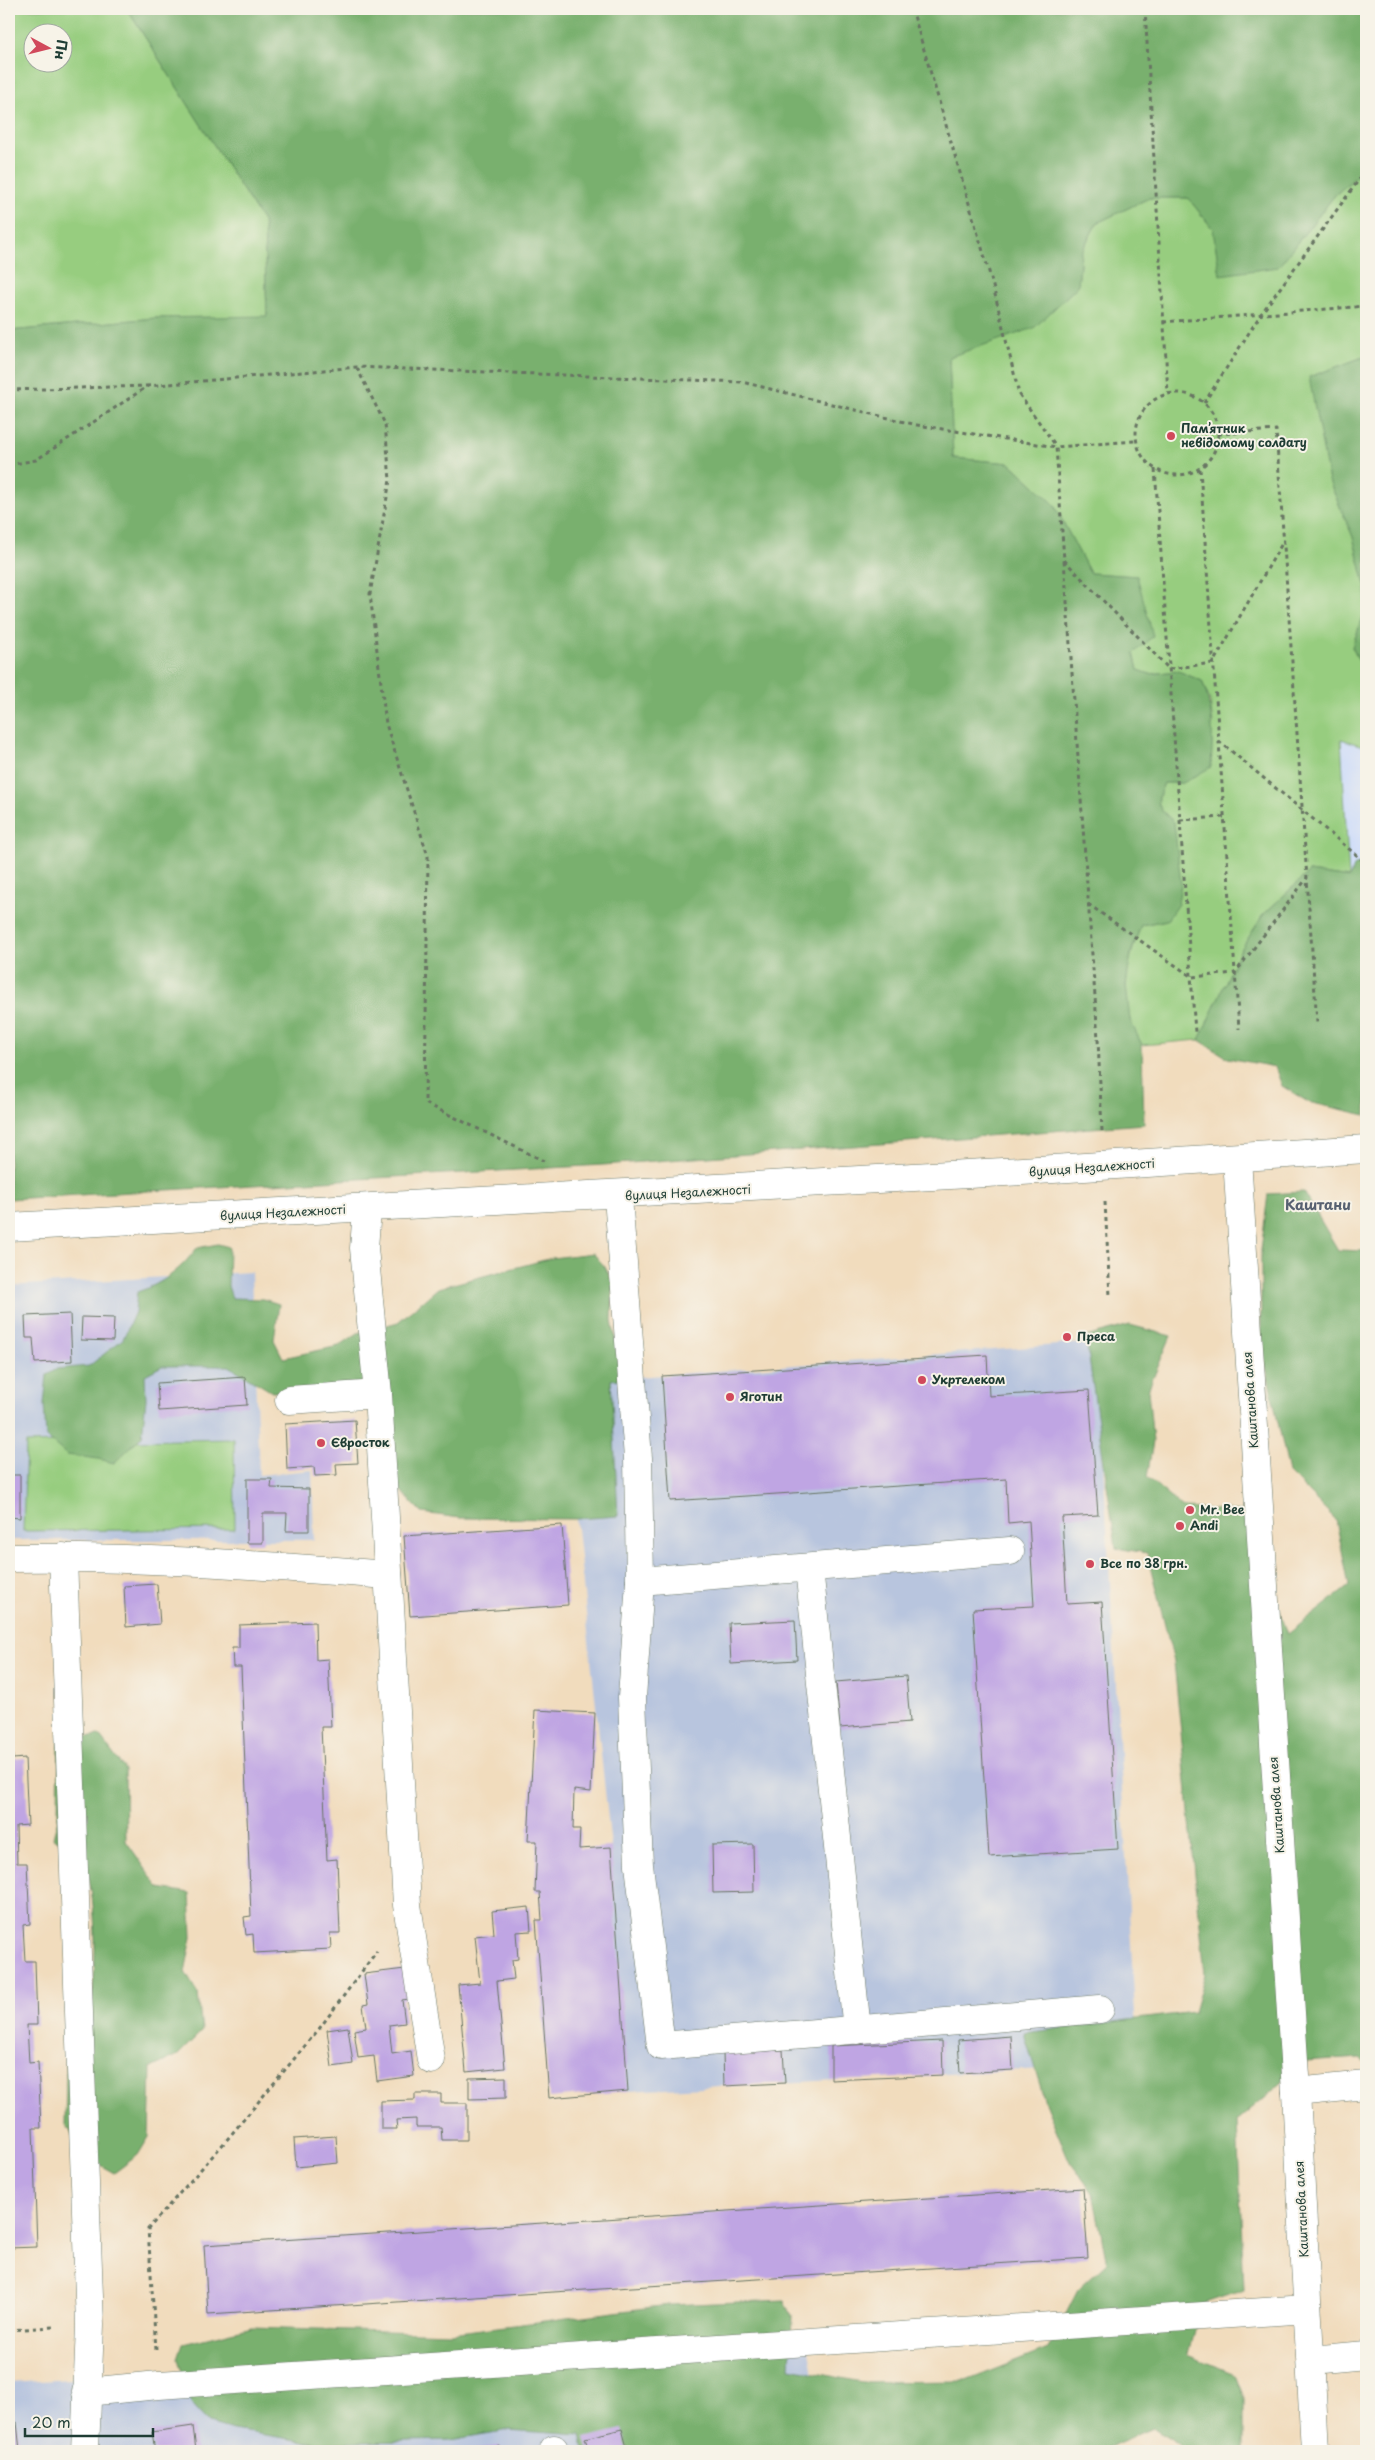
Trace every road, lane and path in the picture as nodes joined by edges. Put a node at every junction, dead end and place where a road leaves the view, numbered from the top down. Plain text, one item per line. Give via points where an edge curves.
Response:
1 (912, 9) edge
2 (1145, 9) edge
3 (1366, 170) edge
4 (1366, 306) edge
5 (1261, 314) junction
6 (1164, 322) junction
7 (357, 368) junction
8 (148, 386) junction
9 (9, 390) edge
10 (1168, 392) junction
11 (1204, 402) junction
12 (1218, 434) junction
13 (1135, 441) junction
14 (1056, 446) junction
15 (9, 465) edge
16 (1156, 469) junction
17 (1200, 469) junction
18 (1284, 539) junction
19 (1064, 560) junction
20 (1213, 663) junction
21 (1170, 668) junction
22 (1218, 741) junction
23 (1303, 810) junction
24 (1224, 817) junction
25 (1180, 820) junction
26 (1366, 863) edge
27 (1307, 878) junction
28 (1088, 903) junction
29 (1235, 973) junction
30 (1192, 977) junction
31 (1317, 1023) dead end
32 (1239, 1029) dead end
33 (1195, 1032) dead end
34 (1366, 1149) edge
35 (1237, 1158) junction
36 (548, 1163) dead end
37 (1103, 1168) junction
38 (618, 1197) junction
39 (367, 1209) junction
40 (9, 1227) edge
41 (1110, 1296) dead end
42 (378, 1394) junction
43 (289, 1400) dead end
44 (1010, 1551) dead end
45 (63, 1557) junction
46 (9, 1558) edge
47 (809, 1568) junction
48 (388, 1575) junction
49 (640, 1581) junction
50 (407, 1905) junction
51 (1100, 2009) dead end
52 (857, 2030) junction
53 (431, 2060) dead end
54 (1366, 2085) edge
55 (1296, 2092) junction
56 (1307, 2308) junction
57 (90, 2325) junction
58 (9, 2330) edge
59 (1366, 2355) edge
60 (1311, 2360) junction
61 (159, 2385) junction
62 (86, 2392) junction
63 (85, 2451) edge
64 (1315, 2451) edge

1 - 14 path via 992,282 1019,394
2 - 6 path
3 - 5 path
4 - 5 path
5 - 6 path
5 - 11 path
6 - 10 path
7 - 8 path
7 - 14 path via 742,382 917,425
7 - 36 path via 385,424 390,480 370,594 386,724 428,856 426,1103
8 - 9 path
8 - 15 path via 36,460
10 - 11 path via 1190,394
10 - 13 path via 1150,401 1139,415
11 - 12 path via 1215,418
12 - 17 path via 1214,453
12 - 18 path via 1276,430
13 - 14 path
13 - 16 path via 1140,454
14 - 19 path
16 - 17 path via 1179,476
16 - 21 path
17 - 20 path
18 - 20 path
18 - 23 path
19 - 21 path
19 - 28 path
20 - 21 path
20 - 22 path
21 - 25 path
22 - 23 path
22 - 24 path
23 - 26 path
23 - 27 path
24 - 25 path
24 - 29 path
25 - 30 path
27 - 29 path
27 - 31 path
28 - 30 path
28 - 37 path
29 - 30 path
29 - 32 path
30 - 33 path
34 - 35 main road, вулиця Незалежності
35 - 37 main road, вулиця Незалежності
35 - 55 main road, Каштанова алея
37 - 38 main road, вулиця Незалежності
37 - 41 path
38 - 39 main road, вулиця Незалежності
38 - 49 main road via 638,1458
39 - 40 main road, вулиця Незалежності
39 - 42 main road via 364,1248
42 - 43 main road
42 - 48 main road
44 - 47 main road
45 - 46 main road
45 - 48 main road via 245,1564
45 - 57 main road
47 - 49 main road
47 - 52 main road
48 - 50 main road
49 - 52 main road via 632,1698 639,1865 662,2046
50 - 53 main road
50 - 61 path via 364,1971 319,2029 148,2229
51 - 52 main road
54 - 55 main road
55 - 56 main road, Каштанова алея
56 - 60 main road, Каштанова алея
56 - 61 main road
57 - 58 path
57 - 62 main road
59 - 60 main road
60 - 64 main road, Каштанова алея
61 - 62 main road
62 - 63 main road

